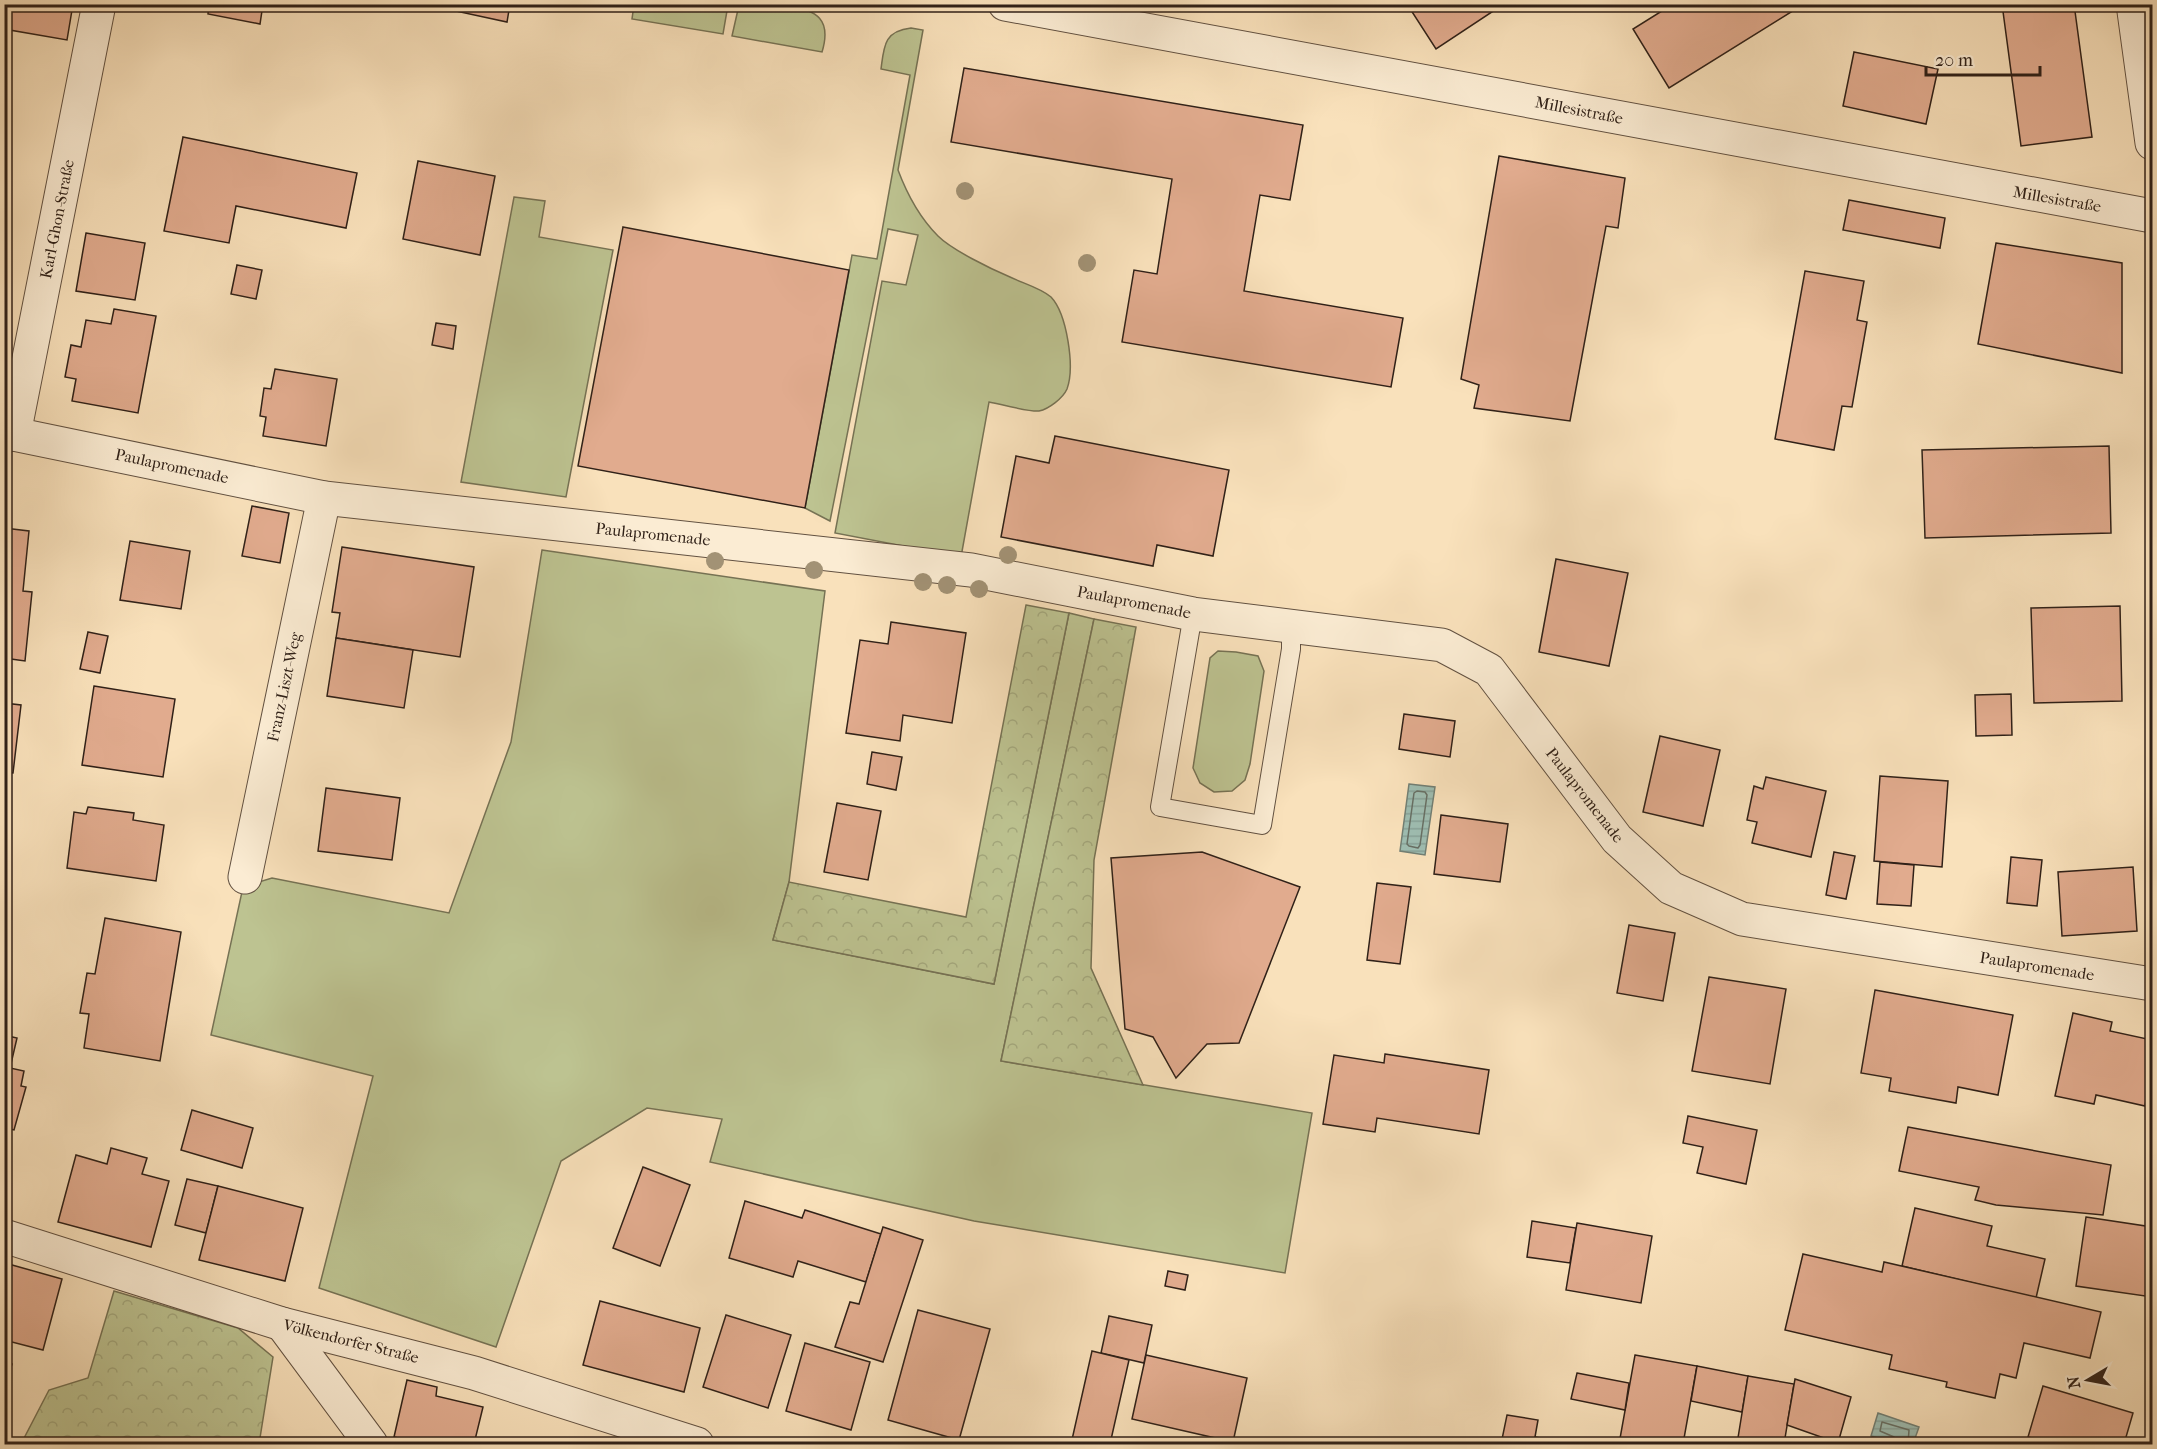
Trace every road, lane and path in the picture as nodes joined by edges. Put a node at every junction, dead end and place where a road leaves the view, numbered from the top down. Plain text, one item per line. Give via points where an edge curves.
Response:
1 (99, 4) edge
2 (1005, 4) edge
3 (2133, 4) edge
4 (2152, 143) edge
5 (2152, 216) edge
6 (9, 433) edge
7 (324, 498) junction
8 (1193, 614) junction
9 (1291, 626) junction
10 (245, 877) dead end
11 (2152, 984) edge
12 (4, 1236) edge
13 (282, 1324) junction
14 (371, 1444) edge
15 (697, 1444) edge

1 - 6 street, Karl-Ghon-Straße
2 - 5 street, Millesistraße
3 - 4 street
6 - 7 street, Paulapromenade
7 - 8 street, Paulapromenade via 971,570
7 - 10 street, Franz-Liszt-Weg
8 - 9 street, Paulapromenade
8 - 9 lane via 1160,807 1262,825 1291,649
9 - 11 street, Paulapromenade via 1442,645 1489,670 1617,839 1671,888 1742,919
12 - 13 street, Völkendorfer Straße
13 - 14 street
13 - 15 street, Völkendorfer Straße via 474,1373

